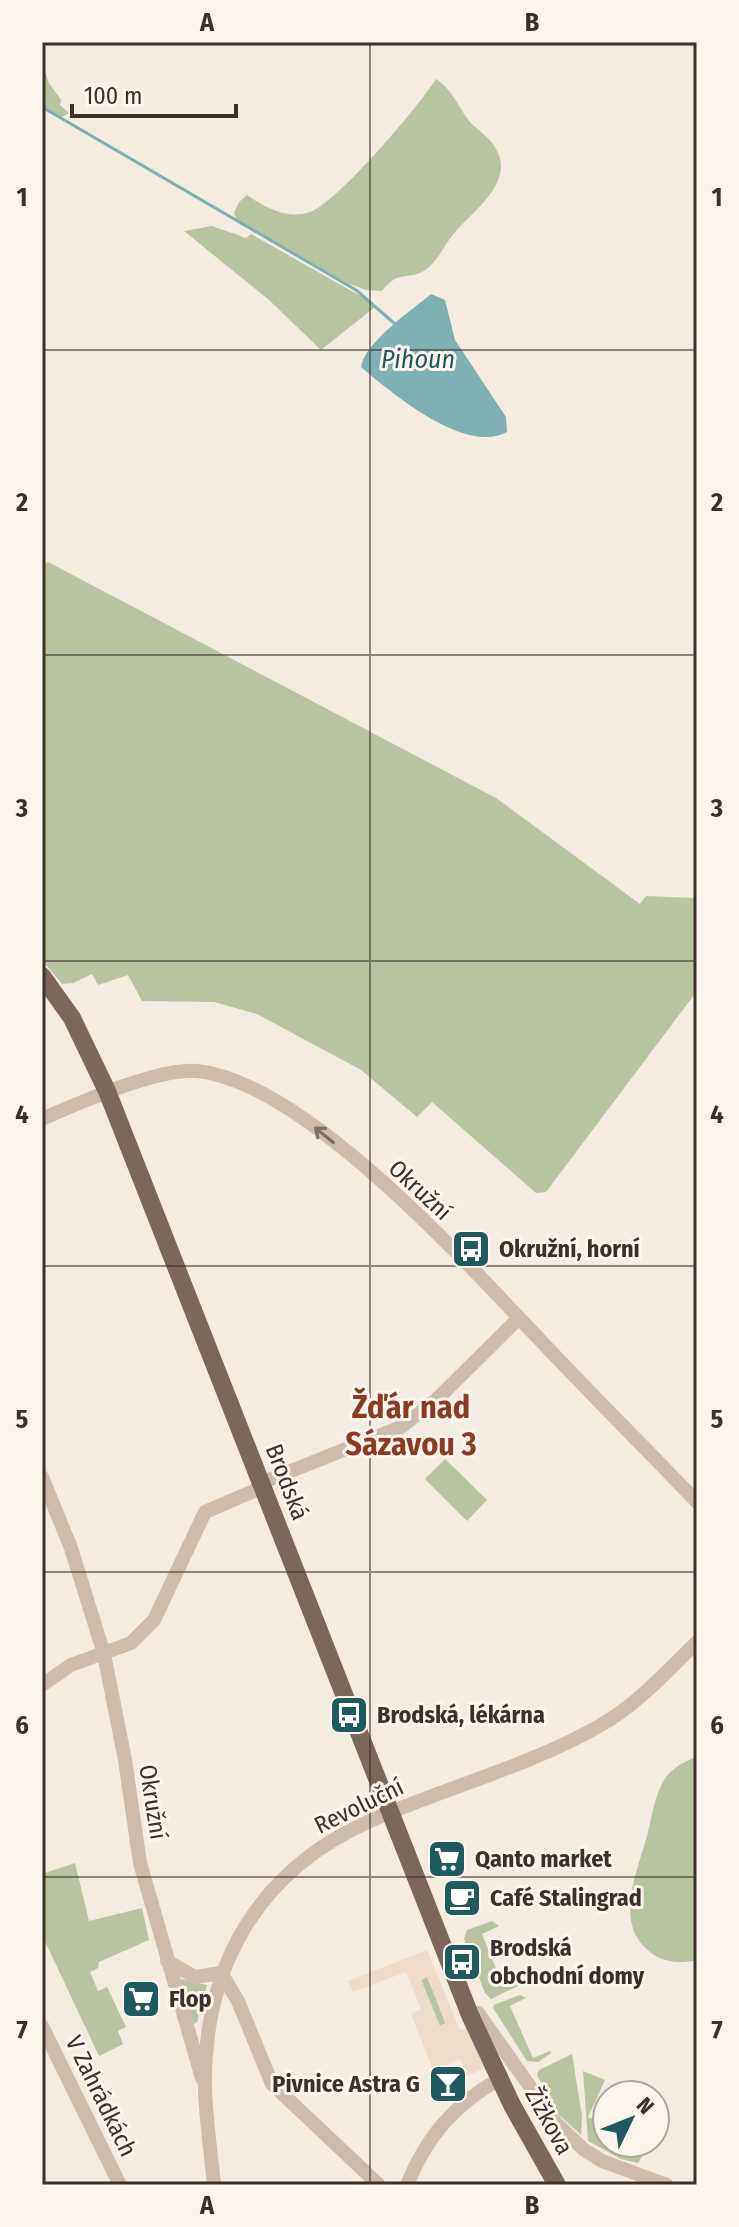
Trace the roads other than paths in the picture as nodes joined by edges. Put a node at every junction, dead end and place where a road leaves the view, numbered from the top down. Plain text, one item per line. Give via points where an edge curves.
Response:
1 (42, 976) edge
2 (107, 1091) junction
3 (42, 1119) edge
4 (519, 1318) junction
5 (42, 1477) edge
6 (261, 1483) junction
7 (697, 1502) edge
8 (697, 1642) edge
9 (104, 1654) junction
10 (42, 1685) edge
11 (391, 1813) junction
12 (167, 1961) junction
13 (221, 1973) junction
14 (470, 2015) junction
15 (42, 2026) edge
16 (499, 2079) junction
17 (205, 2089) junction
18 (120, 2185) edge
19 (214, 2185) edge
20 (379, 2185) edge
21 (407, 2185) edge
22 (557, 2185) edge
23 (667, 2185) edge

1 - 2 main road, Brodská via 72,1018
2 - 3 street, Okružní
4 -> 2 street, Okružní via 384,1186 302,1117 246,1084 193,1071
2 - 6 main road, Brodská
4 - 6 street via 401,1427
4 - 7 street, Okružní
5 - 9 street, Okružní
6 - 9 street via 205,1512 154,1620 131,1643
6 - 11 main road, Brodská
8 - 11 street, Revoluční via 604,1723
9 - 10 street via 71,1665
9 - 12 street, Okružní via 140,1863
11 - 13 street, Revoluční via 324,1844 273,1887 239,1933
11 - 14 main road, Brodská
12 - 13 street via 195,1977
12 - 17 street, Okružní
13 - 17 street, Revoluční via 209,2020
13 - 20 street via 272,2084
14 - 16 main road, Žižkova
14 - 23 street via 478,2013 555,2122 583,2149
15 - 18 street, V Zahrádkách
16 - 21 street, Žižkova via 438,2127
16 - 22 main road, Žižkova
17 - 19 street, Revoluční

